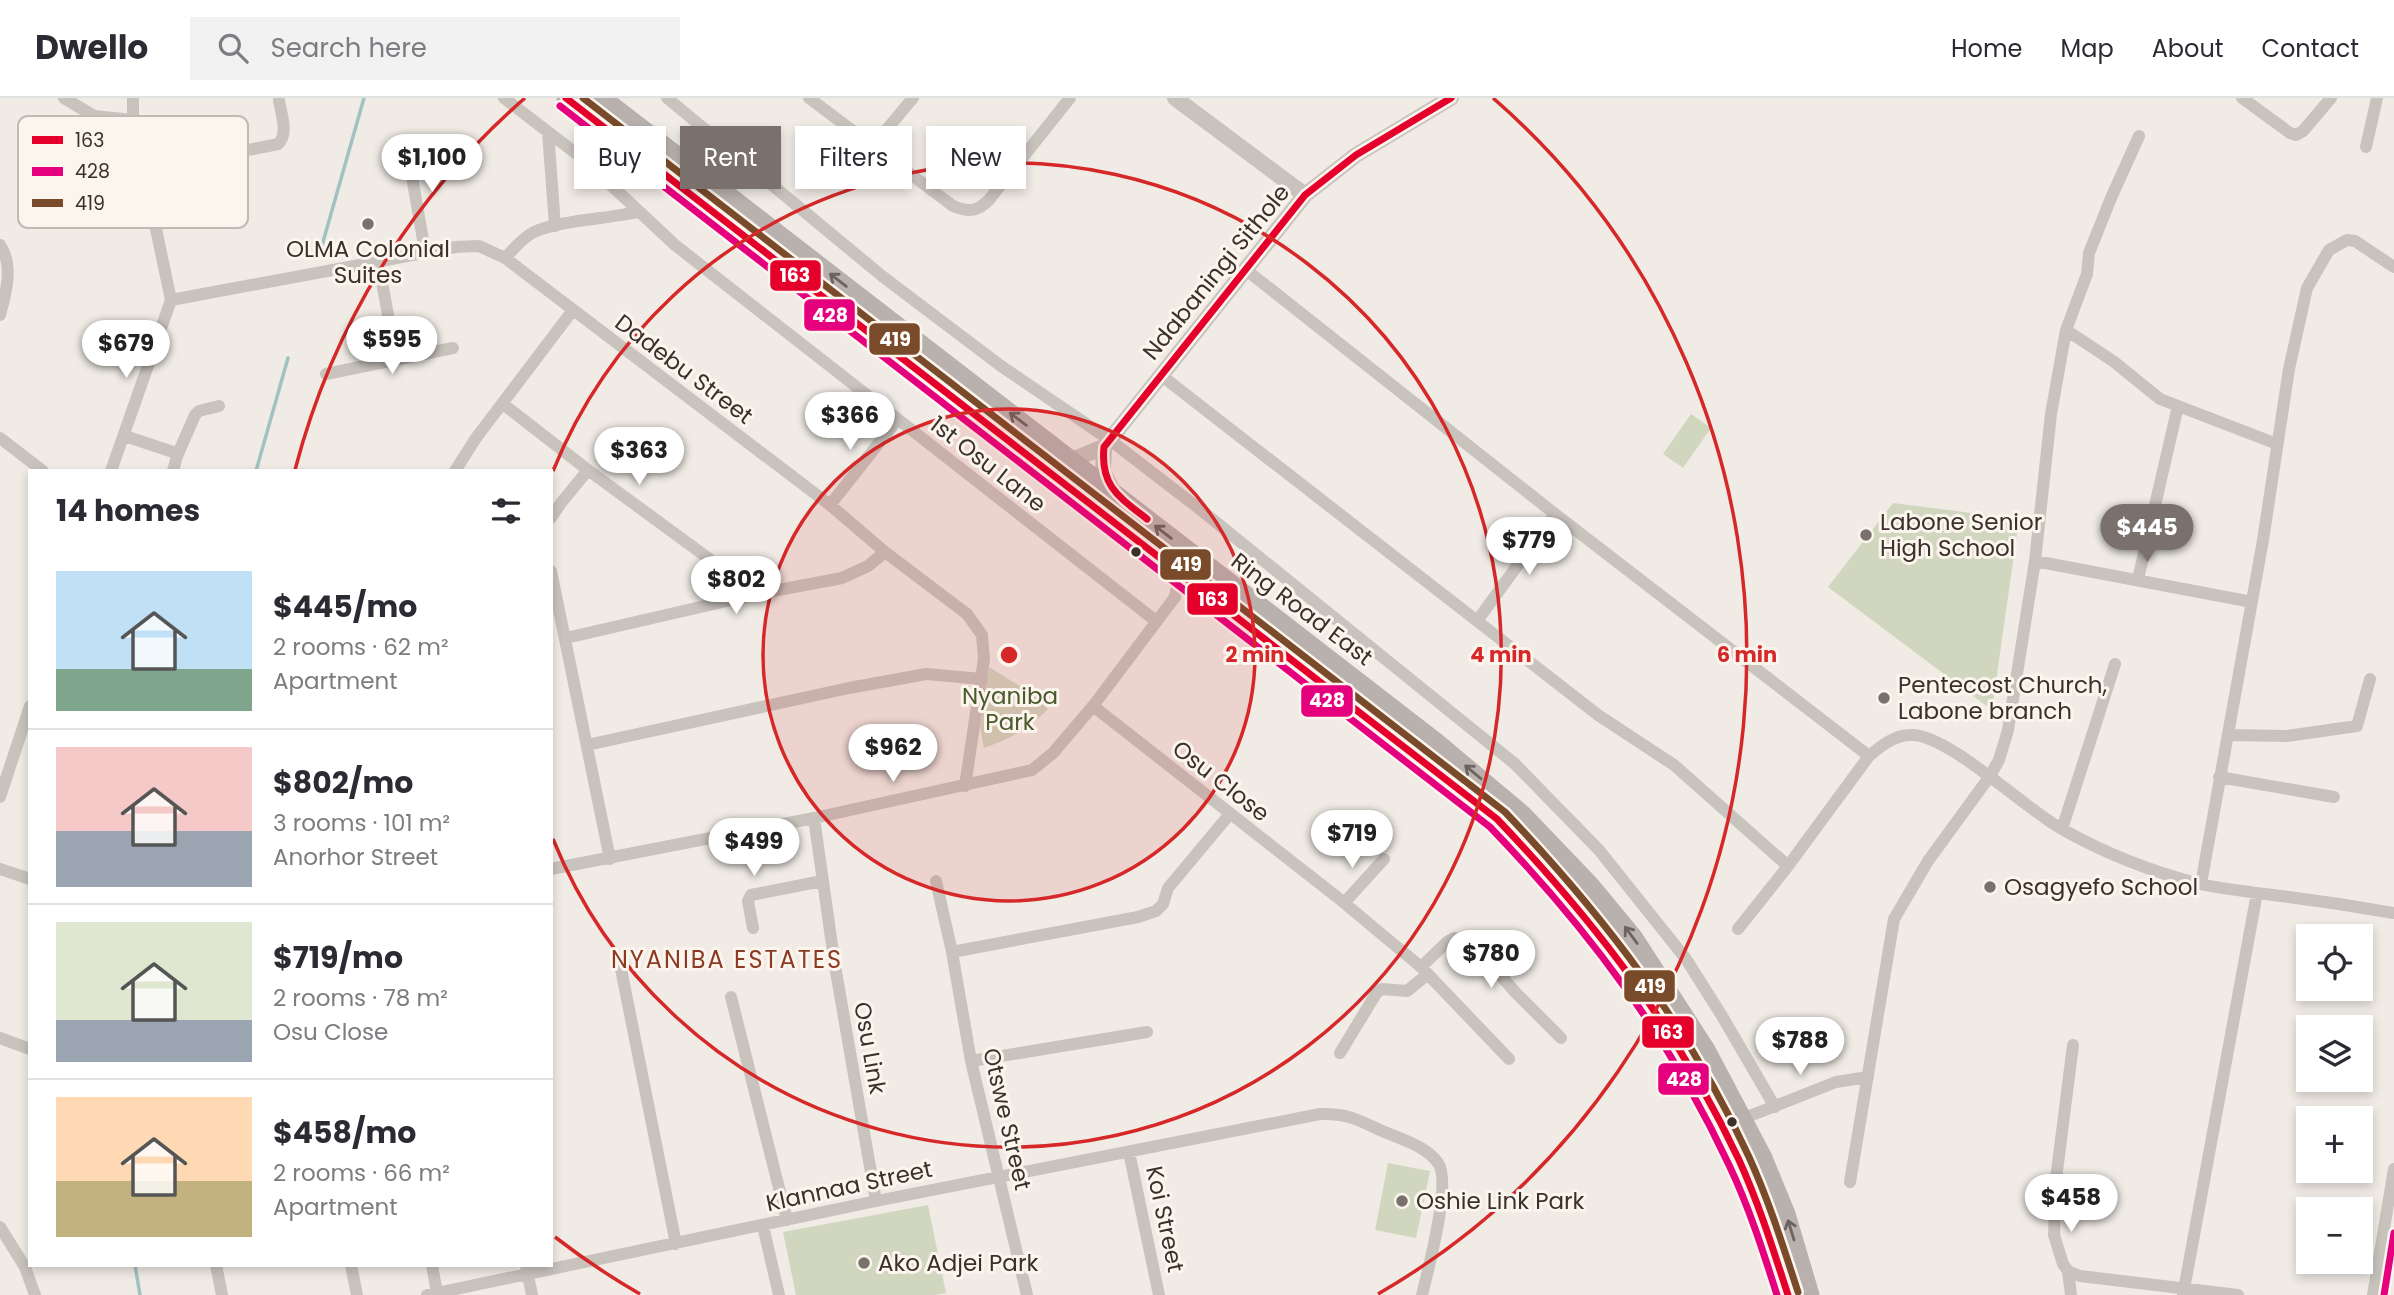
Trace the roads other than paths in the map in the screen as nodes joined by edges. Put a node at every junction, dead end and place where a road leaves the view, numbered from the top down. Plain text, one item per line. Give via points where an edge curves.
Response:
1 (64, 98) edge
2 (133, 98) edge
3 (504, 98) edge
4 (566, 98) edge
5 (602, 98) edge
6 (667, 98) edge
7 (809, 98) edge
8 (913, 98) edge
9 (1070, 98) edge
10 (1175, 98) edge
11 (1451, 98) edge
12 (2242, 98) edge
13 (2331, 98) edge
14 (2377, 98) edge
15 (279, 100) dead end
16 (94, 116) edge
17 (133, 116) edge
18 (845, 126) edge
19 (890, 126) edge
20 (548, 132) junction
21 (2139, 136) dead end
22 (406, 143) dead end
23 (2366, 147) dead end
24 (248, 150) edge
25 (912, 176) edge
26 (1305, 195) junction
27 (638, 212) junction
28 (555, 226) junction
29 (156, 228) edge
30 (0, 245) edge
31 (425, 251) junction
32 (505, 258) junction
33 (378, 261) junction
34 (2394, 267) edge
35 (1245, 268) junction
36 (171, 300) junction
37 (573, 310) junction
38 (0, 315) edge
39 (2066, 330) junction
40 (453, 348) dead end
41 (396, 358) junction
42 (326, 374) dead end
43 (1162, 376) junction
44 (503, 404) junction
45 (219, 406) dead end
46 (2178, 406) junction
47 (897, 420) junction
48 (125, 436) junction
49 (0, 438) edge
50 (1107, 444) junction
51 (2277, 444) junction
52 (177, 456) junction
53 (1072, 460) junction
54 (40, 469) edge
55 (112, 469) edge
56 (174, 469) edge
57 (456, 469) edge
58 (588, 470) junction
59 (1113, 491) junction
60 (830, 505) junction
61 (1555, 514) junction
62 (553, 515) edge
63 (885, 552) junction
64 (2035, 561) junction
65 (1179, 573) junction
66 (553, 579) edge
67 (2138, 579) junction
68 (1200, 589) junction
69 (757, 594) junction
70 (1175, 597) junction
71 (2252, 602) junction
72 (1156, 621) junction
73 (1477, 621) junction
74 (566, 638) junction
75 (2115, 664) dead end
76 (982, 679) junction
77 (2370, 679) dead end
78 (1093, 706) junction
79 (25, 733) edge
80 (2228, 735) junction
81 (587, 745) junction
82 (1869, 756) junction
83 (1990, 776) junction
84 (2219, 777) junction
85 (965, 786) junction
86 (0, 797) edge
87 (2334, 797) dead end
88 (1229, 815) junction
89 (814, 818) junction
90 (2062, 830) junction
91 (610, 859) junction
92 (1384, 859) dead end
93 (1788, 866) junction
94 (0, 869) edge
95 (553, 869) edge
96 (28, 878) edge
97 (822, 881) junction
98 (936, 881) dead end
99 (2201, 884) junction
100 (2257, 893) junction
101 (1344, 904) junction
102 (2394, 912) edge
103 (753, 928) dead end
104 (1738, 929) dead end
105 (952, 951) junction
106 (619, 959) dead end
107 (1650, 964) junction
108 (1424, 970) junction
109 (1633, 977) junction
110 (731, 997) dead end
111 (1147, 1032) dead end
112 (0, 1038) edge
113 (1562, 1038) dead end
114 (2073, 1045) dead end
115 (28, 1048) edge
116 (1340, 1053) dead end
117 (1509, 1059) dead end
118 (971, 1061) junction
119 (1868, 1077) junction
120 (1775, 1107) junction
121 (1742, 1119) junction
122 (1129, 1152) junction
123 (2394, 1169) edge
124 (999, 1177) junction
125 (1850, 1182) dead end
126 (876, 1201) junction
127 (787, 1220) junction
128 (763, 1226) junction
129 (0, 1227) edge
130 (676, 1244) junction
131 (553, 1265) edge
132 (216, 1267) edge
133 (351, 1267) edge
134 (432, 1267) edge
135 (527, 1269) edge
136 (2068, 1271) junction
137 (2184, 1292) edge
138 (432, 1294) edge
139 (35, 1295) edge
140 (222, 1295) edge
141 (357, 1295) edge
142 (532, 1295) edge
143 (779, 1295) edge
144 (1027, 1295) edge
145 (1159, 1295) edge
146 (1422, 1295) edge
147 (1788, 1295) edge
148 (1810, 1295) edge
149 (2071, 1295) edge
150 (2238, 1295) edge
151 (2373, 1295) edge

1 - 16 street
2 - 17 street
3 - 20 street, 1st Osu Lane
4 - 65 main road, Ring Road East
53 -> 5 main road, Ring Road East
6 - 50 street via 882,276
7 - 18 street
8 - 19 street
9 - 25 street via 988,201 974,210 953,206
10 - 26 street
11 - 26 street, Ndabaningi Sithole via 1356,155
12 - 13 street via 2296,135
14 - 23 street
15 - 24 street via 282,142
20 - 27 street, 1st Osu Lane via 612,184
20 - 28 street
21 - 39 street via 2089,253 2087,274
22 - 31 street
26 - 35 street, Ndabaningi Sithole
27 - 28 street
27 - 47 street, 1st Osu Lane
28 - 32 street via 534,232
29 - 36 street
30 - 38 street via 6,254 7,292
31 - 32 street, Dadebu Street via 479,246
31 - 33 street, Dadebu Street
32 - 37 street, Dadebu Street
33 - 36 street, Dadebu Street
33 - 41 street
34 - 51 street via 2355,241 2329,250 2307,288
35 - 43 street, Ndabaningi Sithole
35 - 61 street
36 - 48 street
37 - 44 street
37 - 60 street, Dadebu Street
39 - 46 street via 2160,399
39 - 64 street via 2051,414
40 - 41 street
41 - 42 street
43 - 50 street, Ndabaningi Sithole
43 - 73 street
44 - 57 street
44 - 58 street
45 - 52 street via 195,415
46 - 51 street
46 - 67 street
47 - 60 street
47 - 72 street, 1st Osu Lane
48 - 52 street
48 - 55 street
49 - 54 street
50 - 53 street, Ndabaningi Sithole
50 - 59 street via 1103,472
50 - 120 street via 1200,510 1515,764 1599,849 1686,959
51 - 71 street
52 - 56 street
53 - 59 main road, Ring Road East
58 - 62 street
58 - 69 street
107 -> 59 main road, Ring Road East via 1590,885 1513,806
60 - 63 street, Dadebu Street
61 - 73 street
61 - 82 street
63 - 69 street via 842,578
63 - 76 street, Dadebu Street via 967,614 982,635
64 - 67 street
64 - 83 street via 2008,730
65 - 68 main road, Ring Road East
65 - 70 street
66 - 74 street
67 - 71 street
68 - 70 street
68 - 109 main road, Ring Road East via 1497,819 1569,896
69 - 74 street
70 - 72 street
71 - 80 street
72 - 78 street
73 - 93 street via 1598,715 1674,765
74 - 81 street
75 - 90 street
76 - 81 street via 926,674
76 - 85 street, Dadebu Street
77 - 80 street via 2357,726 2287,736
78 - 85 street via 1032,770
78 - 88 street, Osu Close
79 - 86 street
80 - 84 street
81 - 91 street
82 - 83 street via 1896,738 1930,737
82 - 93 street
83 - 90 street
83 - 119 street via 1928,861 1894,919
84 - 87 street
84 - 99 street
85 - 89 street
88 - 101 street, Osu Close
88 - 105 street via 1168,888 1156,911
89 - 91 street
89 - 97 street, Osu Link
90 - 99 street via 2154,870
91 - 95 street
92 - 101 street
93 - 104 street
94 - 96 street
97 - 103 street via 751,895
97 - 126 street, Osu Link
98 - 105 street, Otswe Street
99 - 100 street
100 - 102 street
100 - 137 street
101 - 108 street, Osu Close
105 - 118 street, Otswe Street
106 - 130 street
107 - 109 main road
107 - 121 main road, Ring Road East via 1706,1050
108 - 113 street via 1454,938 1472,943
108 - 116 street via 1407,991 1377,992
108 - 117 street, Osu Close
109 - 147 main road, Ring Road East via 1682,1049 1713,1108 1757,1204
110 - 127 street
111 - 118 street
112 - 115 street
114 - 136 street via 2056,1179 2054,1235
118 - 124 street, Otswe Street
119 - 120 street via 1836,1082
119 - 125 street
120 - 121 street
148 -> 121 main road, Ring Road East via 1786,1214
122 - 124 street, Klannaa Street
122 - 145 street, Koi Street
122 - 146 street, Klannaa Street via 1320,1114 1352,1116 1421,1149 1438,1163 1444,1181
123 - 151 street
124 - 126 street, Klannaa Street
124 - 144 street, Otswe Street
126 - 127 street, Klannaa Street
127 - 128 street, Klannaa Street
128 - 130 street, Klannaa Street
128 - 143 street
129 - 139 street
130 - 131 street, Klannaa Street
132 - 140 street
133 - 141 street
134 - 138 street
135 - 138 street, Klannaa Street
135 - 142 street
136 - 137 street
136 - 149 street
137 - 150 street

